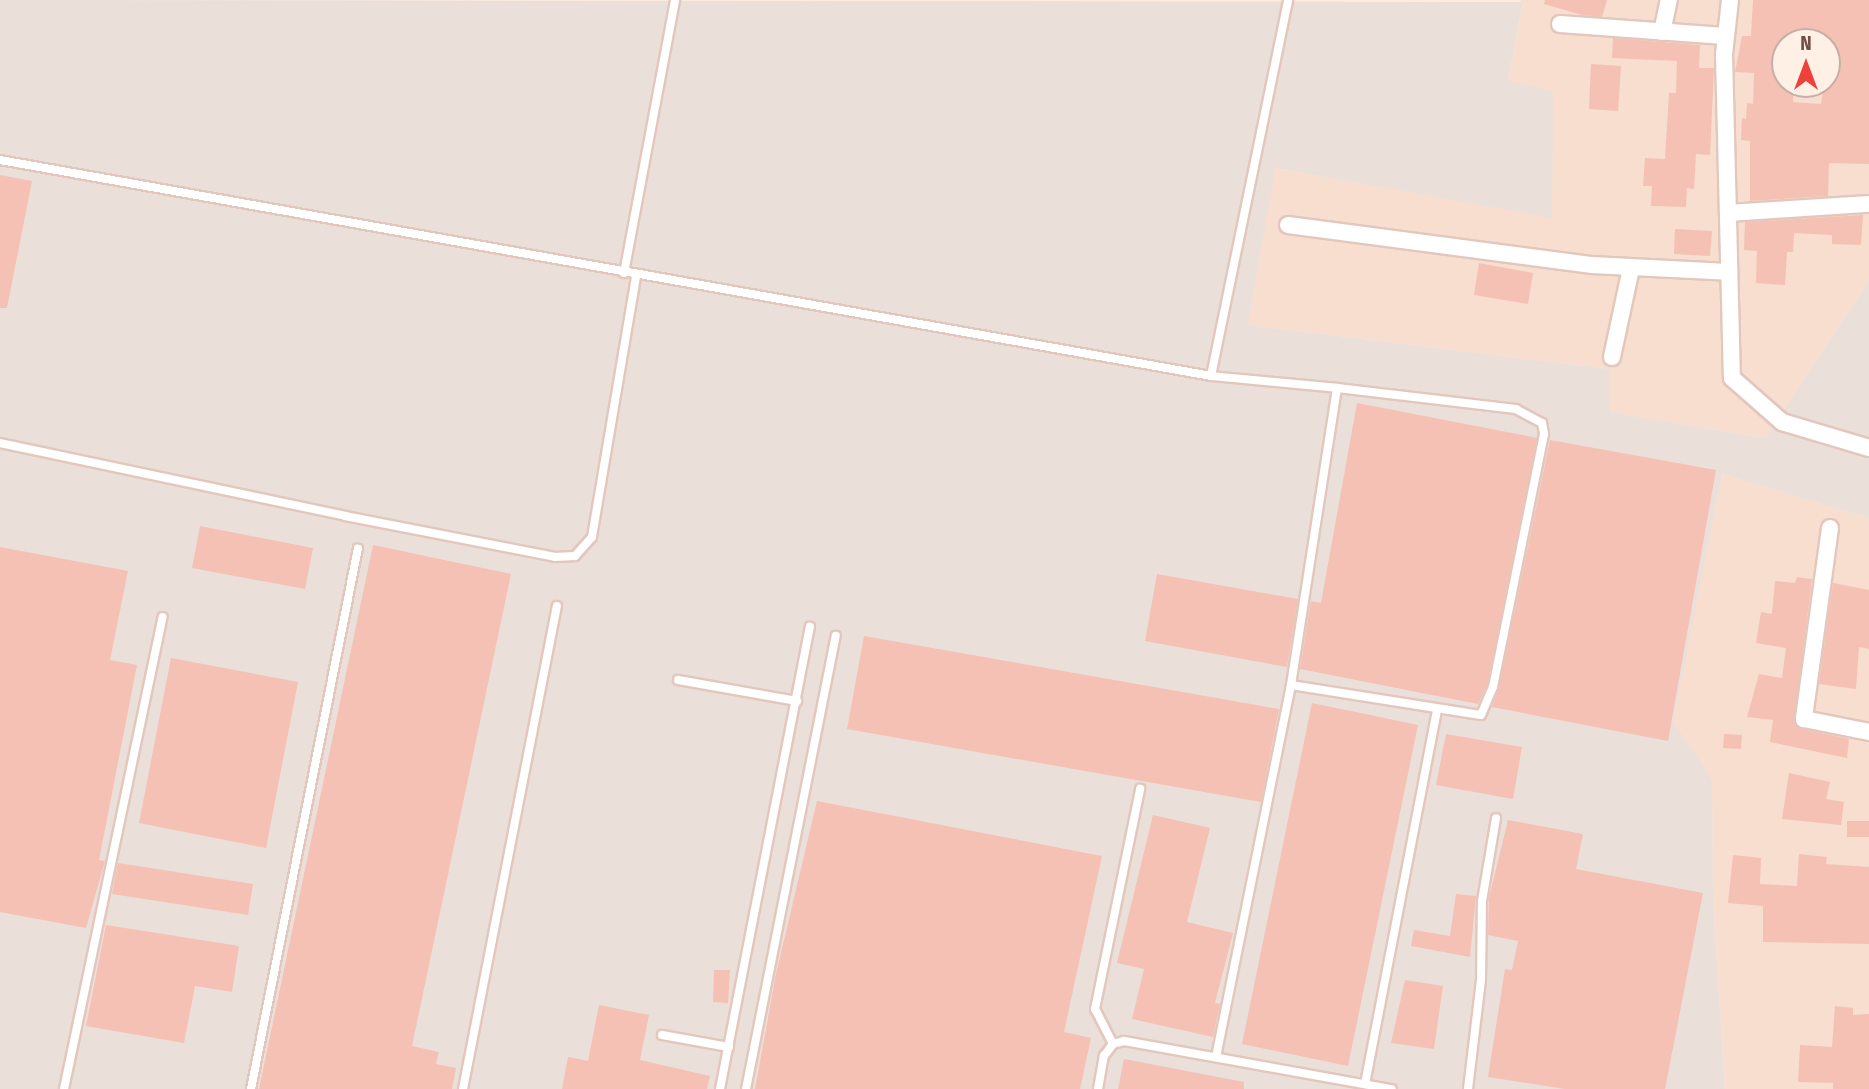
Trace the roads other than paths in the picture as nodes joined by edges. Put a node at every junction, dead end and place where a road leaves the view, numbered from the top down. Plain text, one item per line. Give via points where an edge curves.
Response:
1 (675, 0) edge
2 (1288, 0) edge
3 (1669, 0) edge
4 (1730, 0) edge
5 (1560, 24) dead end
6 (1662, 32) junction
7 (1725, 36) junction
8 (0, 160) edge
9 (1869, 204) edge
10 (1728, 213) junction
11 (1288, 225) dead end
12 (1631, 268) junction
13 (1728, 272) junction
14 (624, 273) junction
15 (636, 276) junction
16 (1612, 357) dead end
17 (1211, 376) junction
18 (1337, 388) junction
19 (0, 443) edge
20 (1869, 448) edge
21 (1830, 528) dead end
22 (358, 548) dead end
23 (557, 606) dead end
24 (163, 617) dead end
25 (810, 627) dead end
26 (836, 636) dead end
27 (678, 680) dead end
28 (1291, 685) junction
29 (797, 701) junction
30 (1437, 711) junction
31 (1869, 732) edge
32 (1140, 789) dead end
33 (1496, 818) dead end
34 (662, 1035) dead end
35 (1113, 1044) junction
36 (729, 1047) junction
37 (1216, 1056) junction
38 (1365, 1084) junction
39 (64, 1089) edge
40 (251, 1089) edge
41 (463, 1089) edge
42 (720, 1089) edge
43 (746, 1089) edge
44 (1098, 1089) edge
45 (1392, 1089) edge
46 (1468, 1089) edge

1 - 14 lane
2 - 17 lane
3 - 6 street
4 - 7 street
5 - 6 street
6 - 7 street
7 - 10 street
8 - 14 lane
9 - 10 street
10 - 13 street
11 - 12 street
12 - 13 street
12 - 16 street
13 - 20 street via 1732,378 1782,422
14 - 15 lane
15 - 17 lane
15 - 19 lane via 592,537 575,556 345,516
17 - 18 lane
18 - 28 lane
18 - 30 lane via 1498,406 1534,416 1542,423 1544,434 1491,697 1481,715 1474,717
21 - 31 street via 1804,719
22 - 40 lane
23 - 41 lane
24 - 39 lane
25 - 29 lane
26 - 43 lane
27 - 29 lane
28 - 30 lane
28 - 37 lane
29 - 36 lane
30 - 38 lane
32 - 35 lane via 1095,1009
33 - 46 lane via 1482,901 1482,980
34 - 36 lane
35 - 37 lane via 1124,1041
35 - 44 lane via 1104,1056
36 - 42 lane
37 - 38 lane
38 - 45 lane

